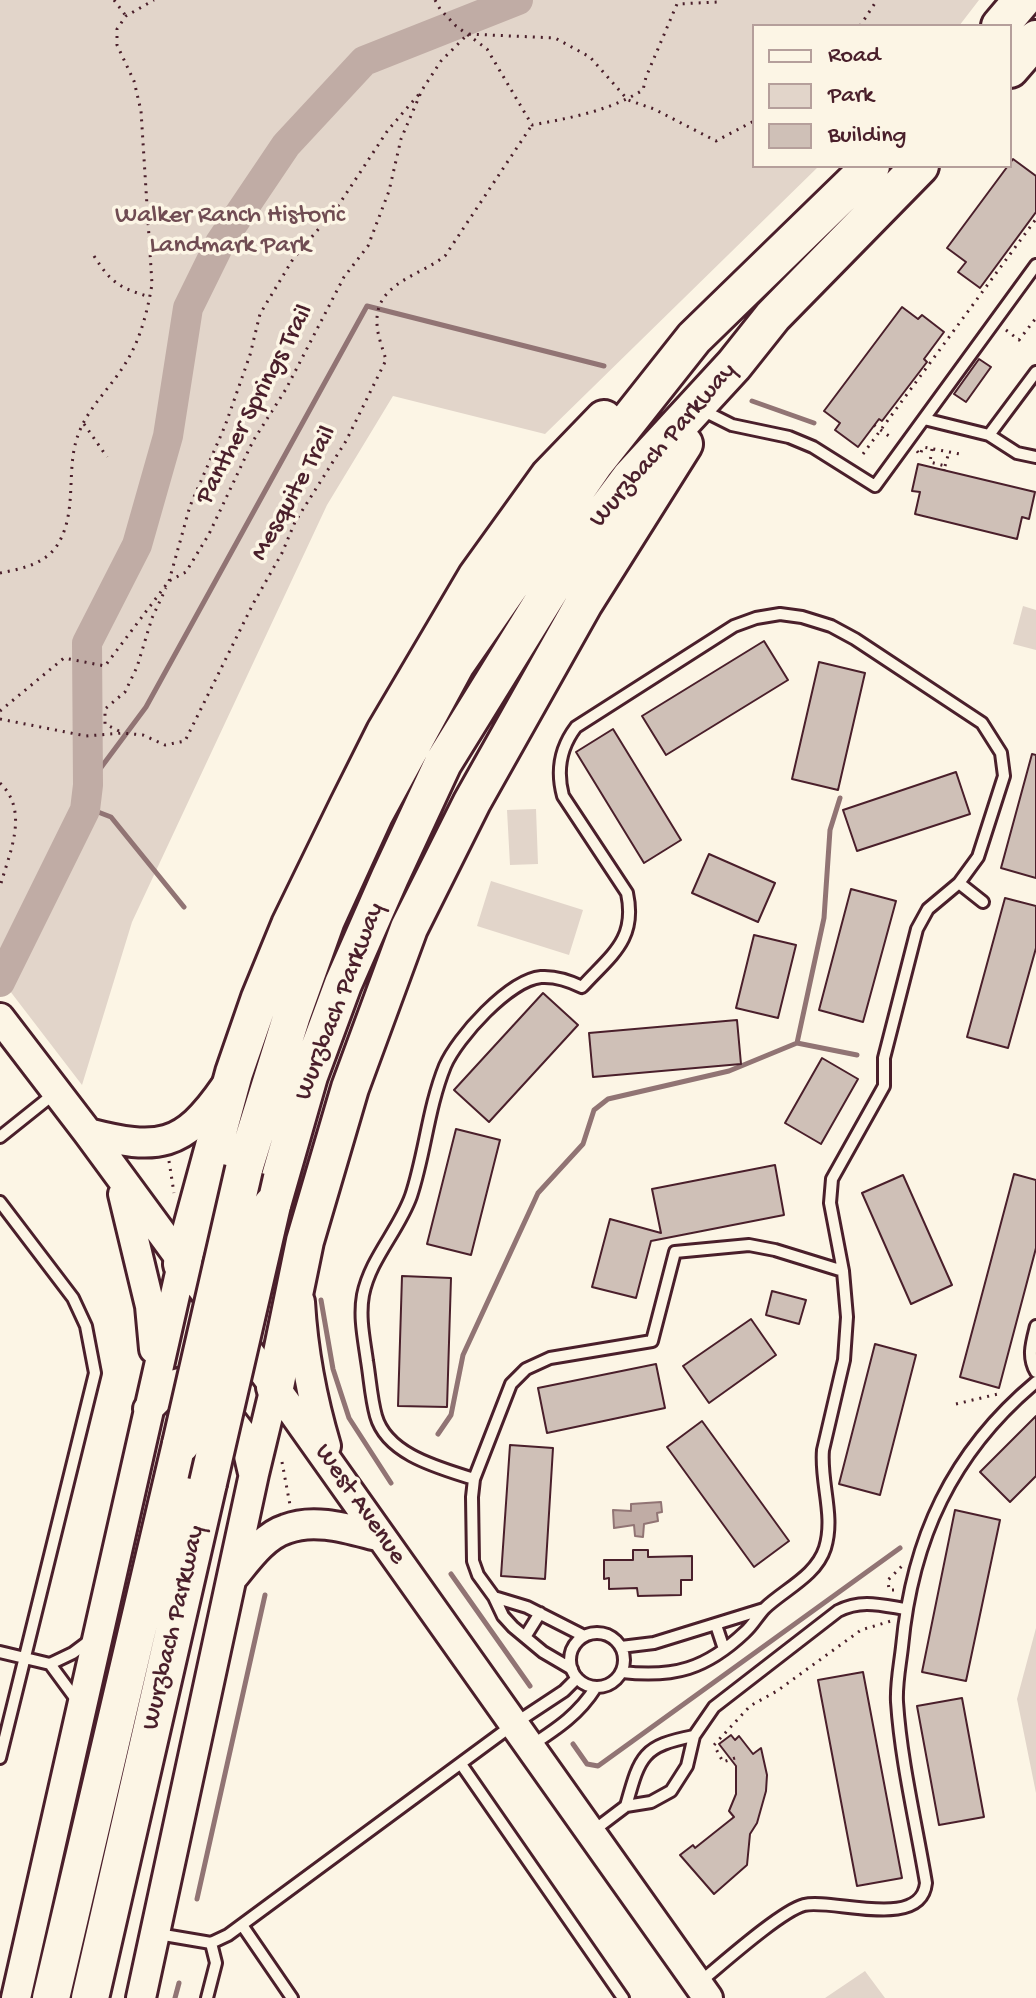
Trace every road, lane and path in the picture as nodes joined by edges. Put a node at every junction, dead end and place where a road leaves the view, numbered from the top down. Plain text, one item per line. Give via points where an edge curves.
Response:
1 (114, 0) edge
2 (154, 0) edge
3 (435, 0) edge
4 (721, 0) edge
5 (877, 0) edge
6 (1022, 0) edge
7 (126, 16) junction
8 (861, 24) edge
9 (1002, 24) edge
10 (468, 34) junction
11 (1036, 39) edge
12 (1012, 67) edge
13 (422, 90) junction
14 (628, 100) junction
15 (752, 122) edge
16 (532, 125) junction
17 (869, 168) edge
18 (918, 168) edge
19 (1036, 219) edge
20 (94, 256) dead end
21 (1036, 265) edge
22 (150, 297) junction
23 (971, 306) junction
24 (978, 311) dead end
25 (1036, 318) edge
26 (1003, 328) dead end
27 (694, 338) junction
28 (734, 365) junction
29 (1036, 372) edge
30 (704, 411) junction
31 (924, 419) junction
32 (84, 424) junction
33 (874, 425) dead end
34 (880, 431) junction
35 (989, 435) junction
36 (893, 439) dead end
37 (914, 448) dead end
38 (932, 449) junction
39 (949, 452) junction
40 (863, 454) dead end
41 (960, 454) dead end
42 (107, 457) dead end
43 (1036, 457) edge
44 (0, 573) edge
45 (169, 581) junction
46 (0, 711) edge
47 (0, 719) edge
48 (122, 733) junction
49 (0, 783) edge
50 (959, 883) junction
51 (0, 887) edge
52 (983, 902) dead end
53 (8, 1029) edge
54 (234, 1073) junction
55 (56, 1092) junction
56 (88, 1133) junction
57 (0, 1137) edge
58 (167, 1151) dead end
59 (205, 1173) junction
60 (117, 1174) junction
61 (175, 1201) dead end
62 (0, 1202) edge
63 (302, 1257) junction
64 (182, 1264) junction
65 (843, 1271) junction
66 (1036, 1326) edge
67 (156, 1371) junction
68 (1036, 1372) edge
69 (1036, 1382) edge
70 (275, 1387) junction
71 (1008, 1388) dead end
72 (956, 1404) dead end
73 (148, 1409) junction
74 (280, 1454) dead end
75 (331, 1466) junction
76 (254, 1474) junction
77 (474, 1479) junction
78 (292, 1516) dead end
79 (381, 1537) junction
80 (906, 1555) dead end
81 (233, 1577) junction
82 (894, 1590) dead end
83 (494, 1597) junction
84 (764, 1609) junction
85 (905, 1609) junction
86 (540, 1613) junction
87 (891, 1621) dead end
88 (716, 1625) junction
89 (97, 1635) junction
90 (584, 1636) junction
91 (525, 1637) junction
92 (621, 1647) junction
93 (724, 1649) junction
94 (0, 1652) edge
95 (23, 1658) junction
96 (50, 1664) junction
97 (622, 1672) junction
98 (574, 1673) junction
99 (596, 1687) junction
100 (81, 1707) junction
101 (522, 1736) junction
102 (694, 1736) junction
103 (0, 1758) edge
104 (735, 1758) dead end
105 (461, 1764) junction
106 (626, 1806) junction
107 (591, 1833) junction
108 (120, 1875) junction
109 (242, 1925) junction
110 (155, 1933) junction
111 (65, 1935) junction
112 (211, 1943) junction
113 (703, 1991) edge
114 (16, 1998) edge
115 (44, 1998) edge
116 (51, 1998) edge
117 (90, 1998) edge
118 (112, 1998) edge
119 (141, 1998) edge
120 (207, 1998) edge
121 (292, 1998) edge
122 (623, 1998) edge

1 - 7 path
2 - 7 path
3 - 10 path
4 - 14 path via 677,4 643,90
5 - 8 path
6 - 9 highway
7 - 22 path via 117,29 117,45 141,111
10 - 13 path, Panther Springs Trail
10 - 14 path via 555,38 590,57
10 - 16 path via 487,49
11 - 12 highway
13 - 45 path, Panther Springs Trail via 368,246 344,277 253,441 209,534 186,572
13 - 45 path via 293,259 260,314 225,426 190,506
14 - 15 path via 716,141
14 - 16 path
16 - 48 path, Mesquite Trail via 445,256 388,290 376,324 386,360 346,441 295,522 185,741 165,745
17 - 27 highway, Wurzbach Parkway
18 - 28 highway, Wurzbach Parkway via 773,316
19 - 23 path
20 - 22 path via 107,277 123,289
21 - 31 lane
22 - 32 path via 129,358
23 - 24 path
23 - 34 path
25 - 26 path via 1019,340
27 - 54 highway via 623,400 549,476 477,576 385,732 328,846 278,954
27 - 111 highway, Wurzbach Parkway, bridge via 595,463 456,664 374,815 326,920 244,1169
28 - 30 highway
28 - 108 highway, Wurzbach Parkway, bridge via 630,478 566,564 443,763 343,984 309,1076 272,1205
29 - 35 lane
30 - 31 lane via 732,425 813,447 875,486
30 - 63 highway via 584,603 472,802 409,928 350,1088
31 - 35 lane
32 - 42 path
32 - 44 path via 73,456 69,516 58,545 25,568
33 - 34 path
34 - 36 path
34 - 40 path
35 - 43 lane via 1017,453
37 - 38 path via 920,455 923,447
38 - 39 path
38 - 39 path via 930,462 944,468
39 - 41 path
45 - 46 path, Panther Springs Trail via 105,666 64,658
45 - 48 path via 125,692 105,709 105,724
47 - 48 path, Mesquite Trail via 86,736
49 - 51 path via 17,810
50 - 52 lane
50 - 65 lane via 928,909 917,929 884,1058 884,1086 832,1179 830,1203
50 - 77 lane via 978,857 1004,776 1001,753 982,723 831,626 780,614 734,626 576,727 560,758 563,796 627,893 630,928 582,987 562,978 521,983 461,1040 446,1063 406,1210 363,1295 361,1322 382,1431 430,1465
53 - 55 main road, West Avenue
54 - 56 main road via 205,1116 176,1136 153,1144
54 - 59 highway
55 - 56 main road, West Avenue
55 - 57 lane
56 - 60 main road, West Avenue
58 - 61 path
59 - 63 highway via 211,1208 223,1228 259,1257
59 - 64 highway
60 - 64 main road, West Avenue
60 - 67 main road via 150,1306
62 - 95 lane via 73,1298 86,1326 95,1373
63 - 70 highway
63 - 75 main road via 302,1335
64 - 67 main road
64 - 70 main road, West Avenue
65 - 77 lane via 749,1245 675,1252 652,1341 550,1358 526,1369 511,1384
65 - 84 lane via 844,1360 822,1463 829,1525 825,1547 819,1563
66 - 68 lane via 1030,1349
67 - 73 main road
69 - 85 lane via 978,1440 951,1480 927,1527
70 - 75 main road, West Avenue
70 - 76 main road, Wurzbach Parkway
71 - 72 path
73 - 76 main road via 172,1385 187,1381 205,1386 241,1433
73 - 89 main road
74 - 78 path
75 - 79 main road, West Avenue
76 - 81 main road, Wurzbach Parkway
77 - 83 lane via 473,1561
79 - 81 main road via 333,1526 286,1529 261,1545
79 - 101 main road, West Avenue
80 - 82 path via 888,1580 889,1590
81 - 110 main road, Wurzbach Parkway
83 - 86 lane
83 - 91 lane via 503,1616
84 - 88 lane
84 - 93 lane
85 - 102 lane via 868,1602 838,1611 724,1698
85 - 113 lane via 897,1697 925,1892 906,1906 864,1911 803,1905 731,1957
86 - 90 lane
86 - 91 lane
87 - 104 path via 861,1630 750,1706 714,1745 723,1762
88 - 92 lane
88 - 93 lane
89 - 96 lane
89 - 100 main road
90 - 92 lane via 601,1633
90 - 98 lane via 572,1650
91 - 98 lane
92 - 97 lane
93 - 97 lane via 679,1671 655,1676
94 - 95 lane
95 - 96 lane
95 - 103 lane
96 - 100 lane
97 - 99 lane via 606,1686
98 - 99 lane
98 - 101 lane
99 - 101 lane via 571,1718
100 - 114 main road
101 - 105 lane
101 - 107 main road, West Avenue
102 - 106 lane via 665,1742 643,1757
102 - 106 lane via 687,1766 671,1791 651,1802
105 - 109 lane
105 - 122 lane
106 - 107 lane
107 - 113 main road, West Avenue
108 - 117 highway, Wurzbach Parkway
108 - 118 highway
109 - 112 lane
109 - 121 lane
110 - 112 lane
110 - 119 main road, Wurzbach Parkway
111 - 115 highway
111 - 116 highway, Wurzbach Parkway
112 - 120 lane via 216,1963

